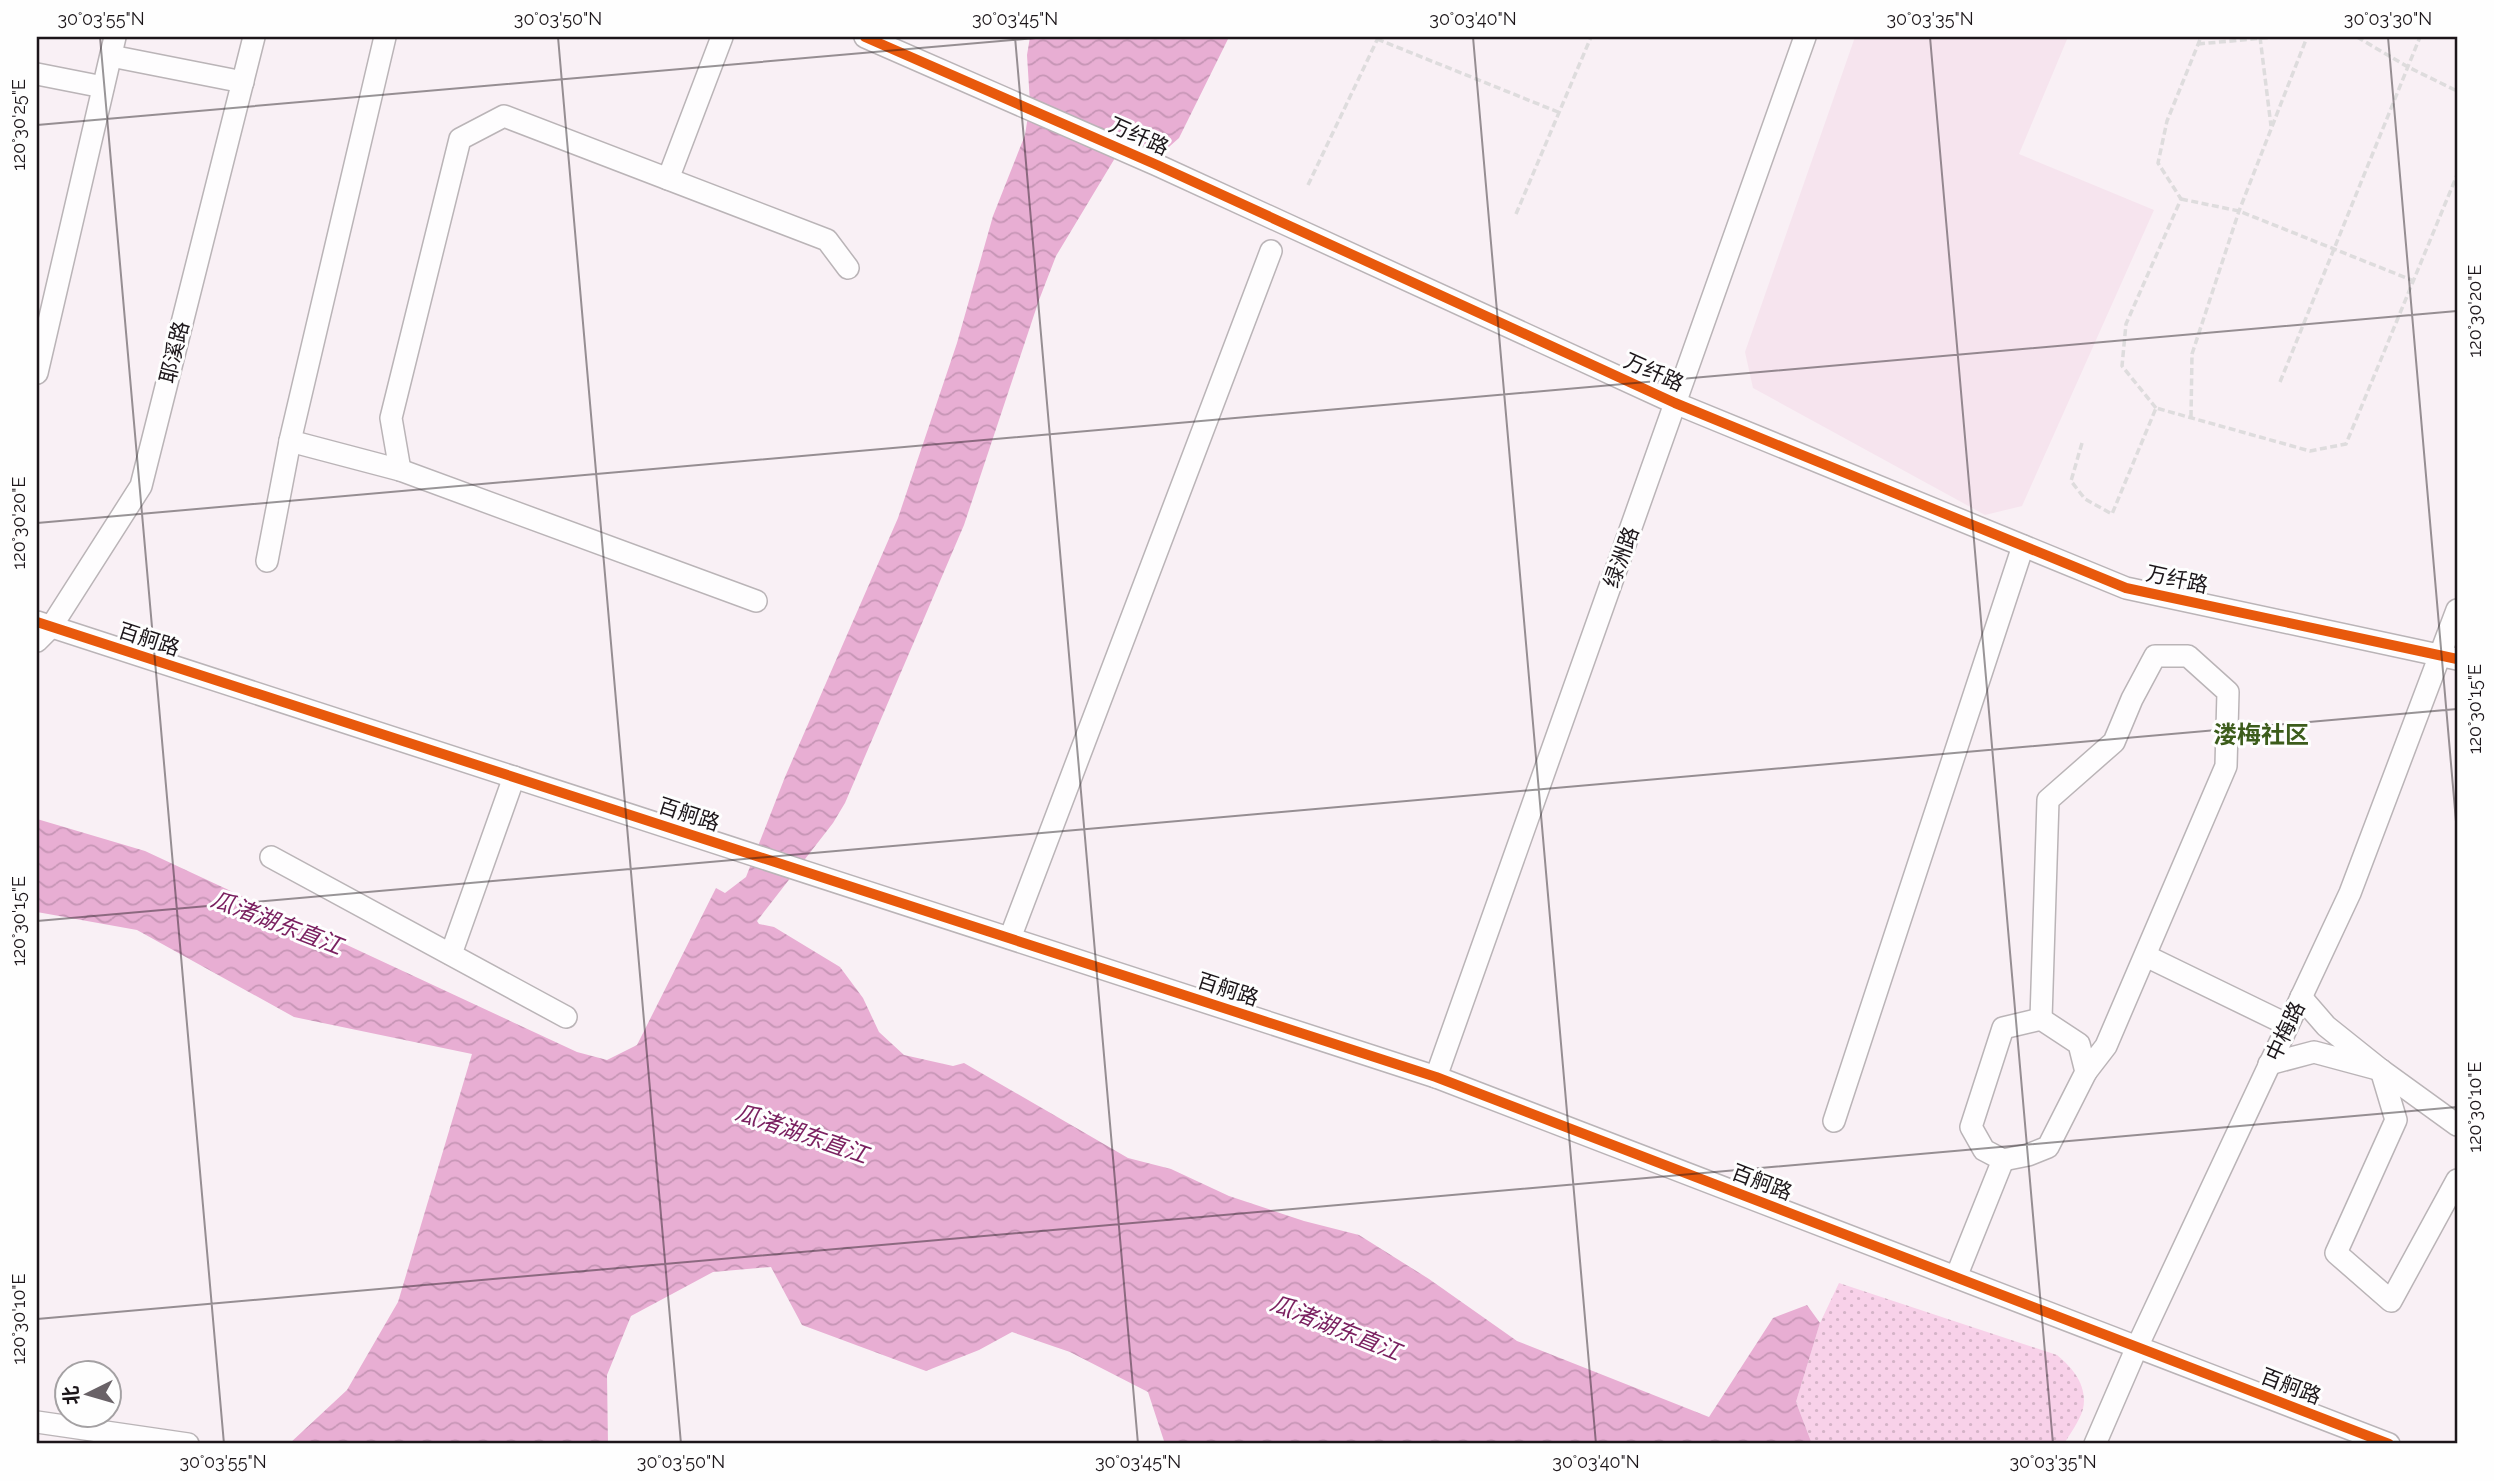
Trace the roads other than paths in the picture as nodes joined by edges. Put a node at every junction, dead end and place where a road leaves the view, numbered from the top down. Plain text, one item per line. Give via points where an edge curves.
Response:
1 (254, 37) edge
2 (385, 37) edge
3 (722, 37) edge
4 (865, 37) edge
5 (1805, 37) edge
6 (113, 46) edge
7 (37, 74) edge
8 (243, 82) junction
9 (103, 87) junction
10 (668, 179) junction
11 (1270, 251) dead end
12 (848, 268) dead end
13 (45, 302) edge
14 (37, 373) edge
15 (1675, 403) junction
16 (290, 441) junction
17 (400, 470) junction
18 (2023, 546) junction
19 (267, 561) dead end
20 (756, 601) dead end
21 (2457, 610) edge
22 (41, 630) edge
23 (2449, 657) edge
24 (514, 777) junction
25 (271, 857) dead end
26 (1010, 938) junction
27 (451, 954) junction
28 (2146, 956) junction
29 (2301, 997) junction
30 (566, 1017) dead end
31 (2041, 1018) junction
32 (2288, 1025) junction
33 (2269, 1064) junction
34 (2381, 1070) junction
35 (2086, 1072) junction
36 (1436, 1077) junction
37 (1834, 1121) dead end
38 (2457, 1125) edge
39 (2003, 1160) junction
40 (2457, 1180) edge
41 (1956, 1278) junction
42 (2137, 1347) junction
43 (37, 1422) edge
44 (188, 1444) edge
45 (2095, 1444) edge
46 (2389, 1444) edge

1 - 8 street, 耶溪路
2 - 16 street
3 - 10 street
4 - 15 street, 万纤路 via 1157,165
5 - 15 street, 绿洲路
6 - 8 street
6 - 9 street
7 - 9 street
8 - 22 street, 耶溪路 via 141,486
9 - 13 street
10 - 12 street via 827,240
10 - 17 street via 503,116 460,139 391,418
11 - 26 street
13 - 14 street
15 - 18 street, 万纤路
15 - 36 street, 绿洲路
16 - 17 street
16 - 19 street
17 - 20 street
18 - 23 street, 万纤路 via 2126,588
18 - 37 street
21 - 23 street, 中梅路
22 - 24 street, 百舸路
23 - 29 street, 中梅路
24 - 26 street, 百舸路
24 - 27 street
25 - 27 street
26 - 36 street, 百舸路
27 - 30 street
28 - 31 street via 2226,766 2228,692 2188,656 2155,656 2114,742 2048,800
28 - 32 street
28 - 35 street via 2106,1046
29 - 32 street, 中梅路
29 - 34 street via 2326,1026
31 - 35 street via 2079,1044
31 - 39 street via 2003,1028 1971,1127 1984,1150
32 - 33 street, 中梅路
33 - 34 street via 2314,1052
33 - 42 street, 中梅路
34 - 38 street
34 - 40 street via 2396,1120 2336,1253 2391,1301
35 - 39 street via 2048,1146
36 - 41 street, 百舸路
39 - 41 street
41 - 42 street, 百舸路
42 - 45 street, 中梅路
42 - 46 street, 百舸路
43 - 44 street

